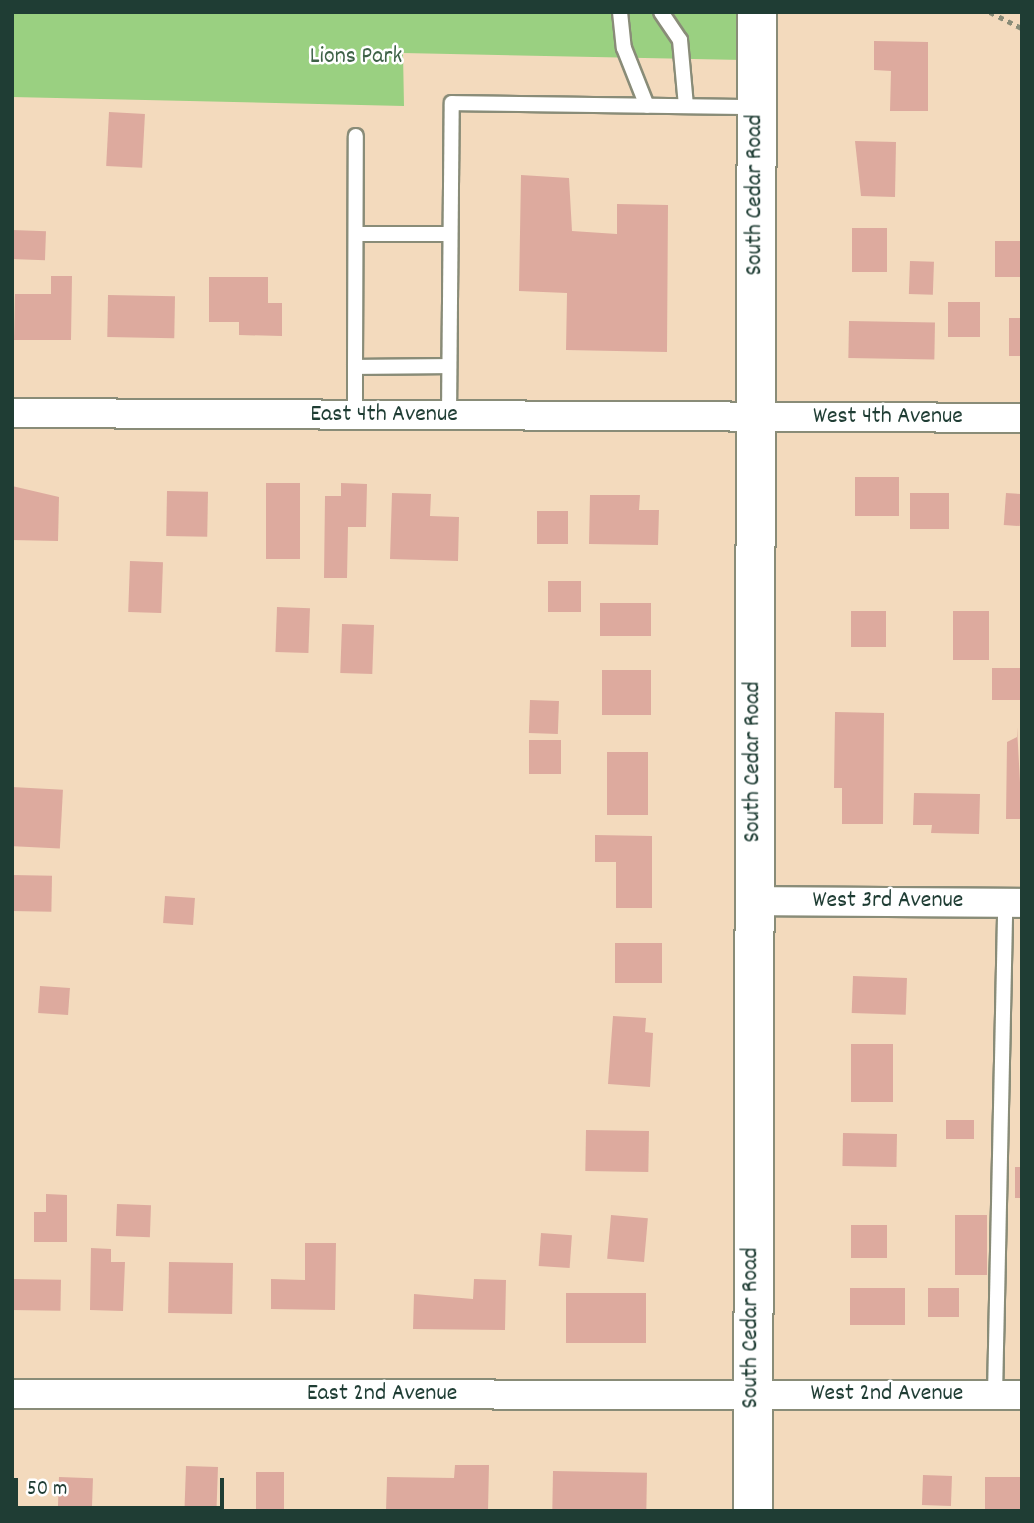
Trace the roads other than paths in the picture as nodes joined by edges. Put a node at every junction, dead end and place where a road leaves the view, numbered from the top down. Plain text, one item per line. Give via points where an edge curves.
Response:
1 (620, 12) edge
2 (661, 12) edge
3 (757, 12) edge
4 (647, 106) junction
5 (686, 106) junction
6 (757, 107) junction
7 (356, 136) dead end
8 (356, 234) junction
9 (450, 234) junction
10 (449, 366) junction
11 (355, 367) junction
12 (12, 413) edge
13 (355, 415) junction
14 (449, 416) junction
15 (755, 418) junction
16 (1022, 418) edge
17 (753, 901) junction
18 (1014, 903) edge
19 (12, 1394) edge
20 (751, 1394) junction
21 (1008, 1395) edge
22 (753, 1511) edge

1 - 4 lane via 624,48
2 - 5 lane via 680,40
3 - 6 main road, South Cedar Road
4 - 5 lane
4 - 9 lane via 452,103
5 - 6 lane
6 - 15 main road, South Cedar Road
7 - 8 lane
8 - 9 lane
8 - 11 lane
9 - 10 lane
10 - 11 lane
10 - 14 lane
11 - 13 lane
12 - 13 street, East 4th Avenue
13 - 14 street, East 4th Avenue
14 - 15 street, East 4th Avenue
15 - 16 street, West 4th Avenue
15 - 17 main road, South Cedar Road
17 - 18 street, West 3rd Avenue
17 - 20 main road, South Cedar Road
18 - 21 lane
19 - 20 street, East 2nd Avenue
20 - 21 street, West 2nd Avenue
20 - 22 main road, South Cedar Road

